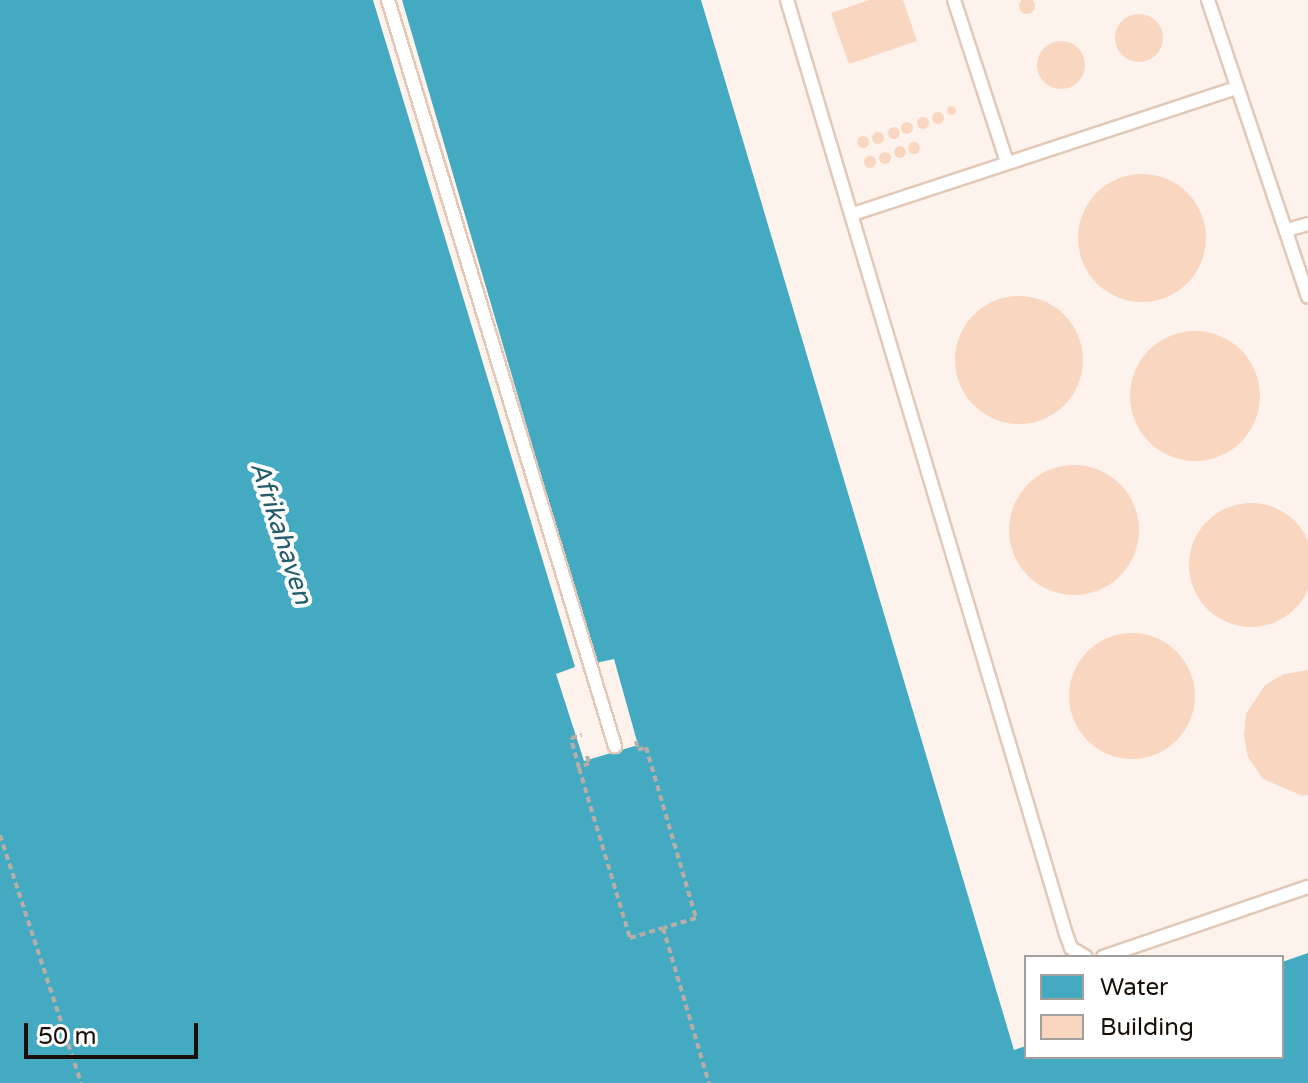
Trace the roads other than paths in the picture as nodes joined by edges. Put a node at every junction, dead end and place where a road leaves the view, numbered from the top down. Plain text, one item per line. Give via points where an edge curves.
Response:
1 (388, 0) edge
2 (787, 0) edge
3 (954, 0) edge
4 (1208, 0) edge
5 (1236, 88) junction
6 (1007, 162) junction
7 (853, 214) junction
8 (1308, 224) edge
9 (1287, 230) junction
10 (1308, 297) edge
11 (615, 746) dead end
12 (1308, 887) edge
13 (1083, 955) edge
14 (1109, 955) edge

1 - 11 lane
2 - 7 lane
3 - 6 lane
4 - 5 lane
5 - 6 lane
5 - 9 lane
6 - 7 lane
7 - 13 lane via 1066,934 1071,948
8 - 9 lane
9 - 10 lane
12 - 14 lane

